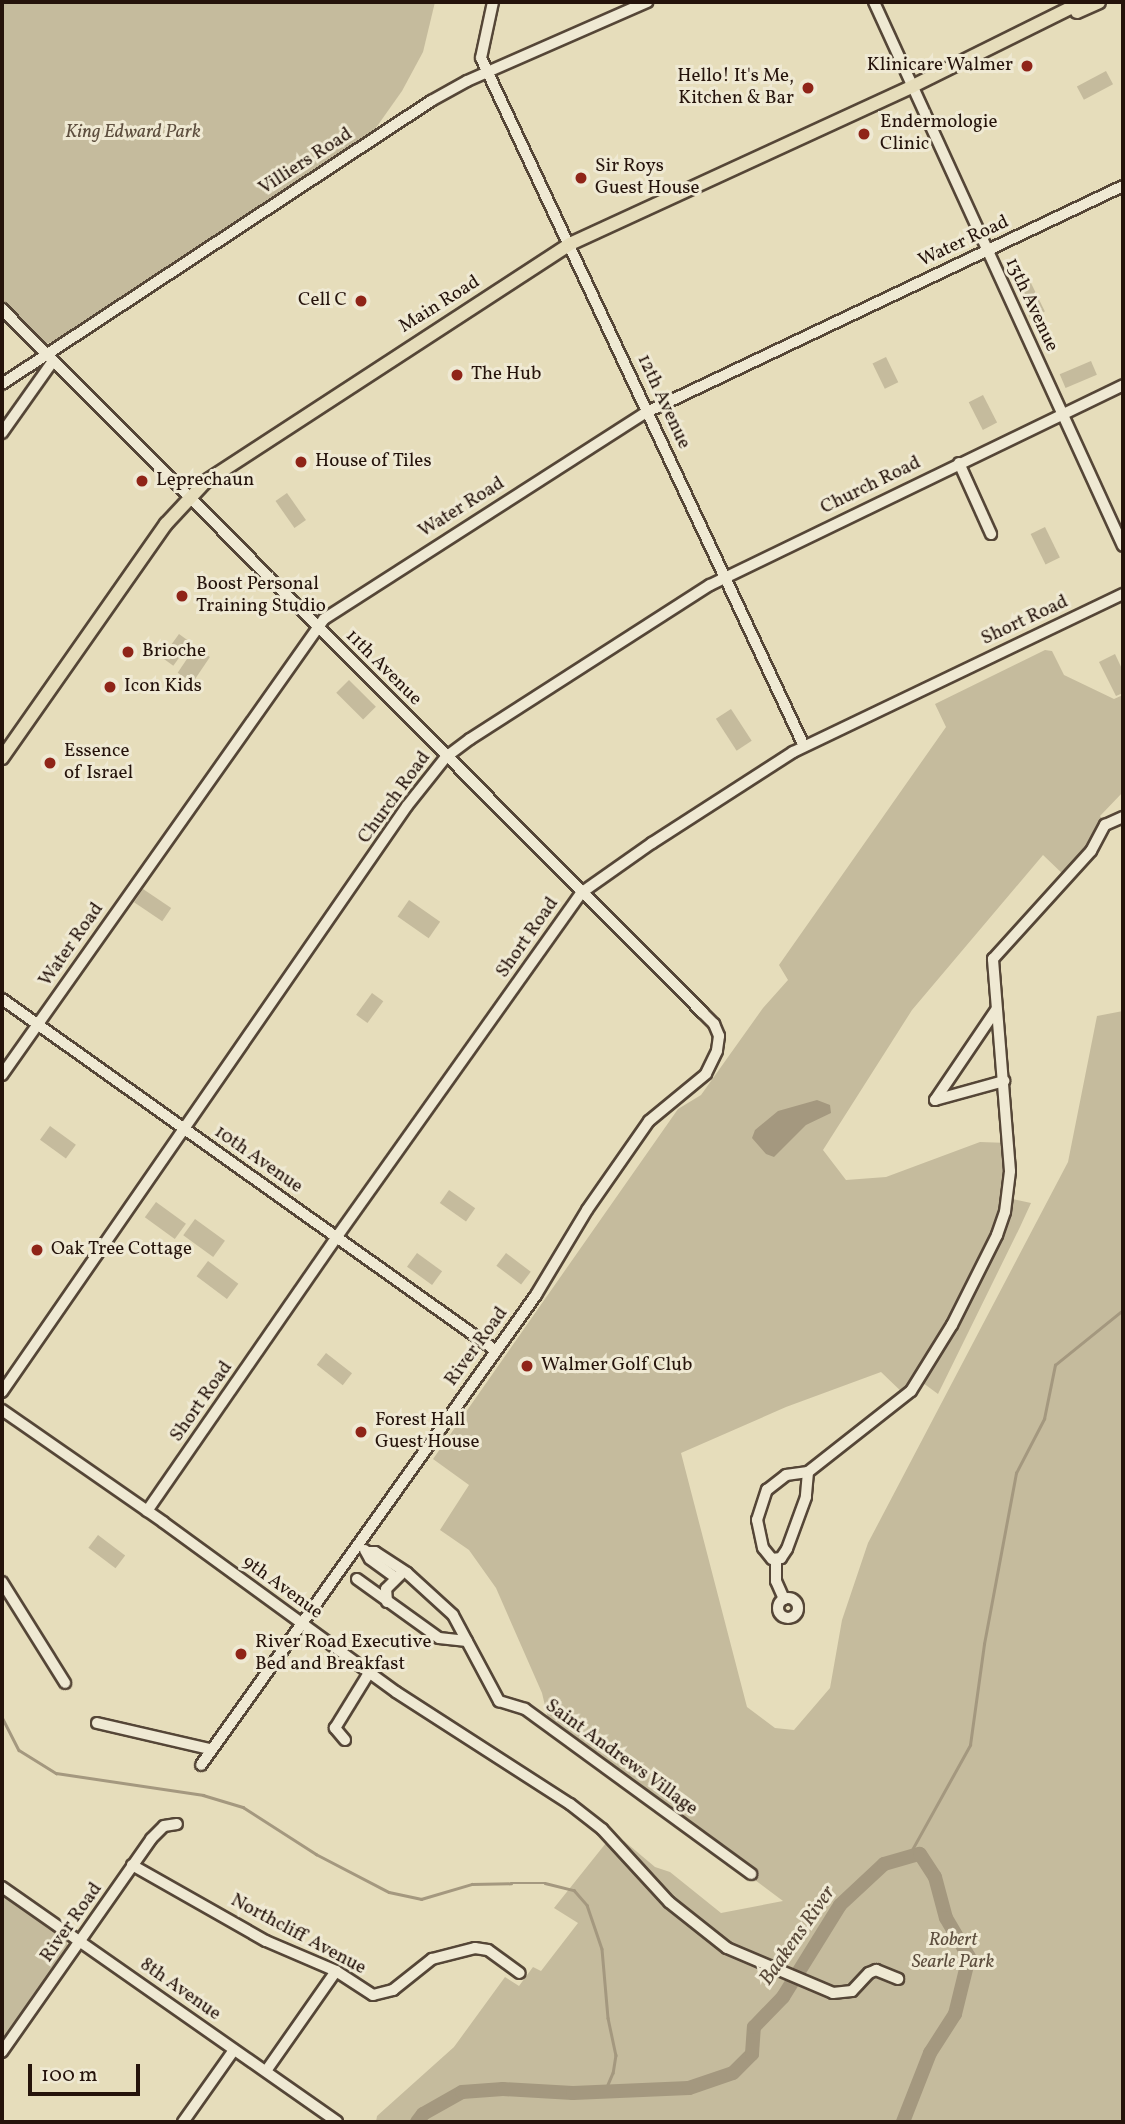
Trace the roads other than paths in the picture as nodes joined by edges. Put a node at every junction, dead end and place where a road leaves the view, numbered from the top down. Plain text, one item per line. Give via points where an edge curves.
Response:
1 (493, 2) edge
2 (647, 2) edge
3 (874, 2) edge
4 (1082, 2) edge
5 (1098, 2) edge
6 (1018, 36) junction
7 (489, 73) junction
8 (913, 86) junction
9 (1123, 186) edge
10 (570, 244) junction
11 (987, 251) junction
12 (2, 309) edge
13 (50, 358) junction
14 (2, 384) edge
15 (1123, 385) edge
16 (647, 412) junction
17 (1063, 414) junction
18 (2, 433) edge
19 (960, 463) junction
20 (187, 497) junction
21 (991, 534) dead end
22 (1123, 546) edge
23 (725, 578) junction
24 (1123, 594) edge
25 (318, 627) junction
26 (804, 746) junction
27 (446, 757) junction
28 (2, 758) edge
29 (1123, 817) edge
30 (581, 893) junction
31 (2, 999) edge
32 (996, 1010) junction
33 (37, 1024) junction
34 (713, 1060) joint
35 (2, 1075) edge
36 (1004, 1081) junction
37 (186, 1130) junction
38 (336, 1238) junction
39 (495, 1350) junction
40 (2, 1392) edge
41 (2, 1410) edge
42 (808, 1472) junction
43 (147, 1511) junction
44 (357, 1545) junction
45 (367, 1552) junction
46 (776, 1560) junction
47 (407, 1573) junction
48 (395, 1577) junction
49 (357, 1579) dead end
50 (2, 1582) edge
51 (784, 1599) dead end
52 (387, 1602) junction
53 (301, 1624) junction
54 (467, 1641) junction
55 (369, 1673) junction
56 (65, 1683) dead end
57 (97, 1723) dead end
58 (345, 1740) dead end
59 (210, 1749) junction
60 (201, 1765) dead end
61 (177, 1824) dead end
62 (132, 1865) junction
63 (751, 1874) dead end
64 (2, 1886) edge
65 (69, 1934) junction
66 (81, 1943) junction
67 (69, 1959) junction
68 (336, 1971) junction
69 (520, 1973) dead end
70 (898, 1979) dead end
71 (234, 2050) junction
72 (2, 2052) edge
73 (266, 2071) junction
74 (183, 2122) edge
75 (337, 2122) edge

1 - 7 street, 12th Avenue via 481,55
2 - 7 street, Villiers Road
3 - 8 street, 13th Avenue
4 - 6 main road, Main Road
5 - 6 main road, Main Road
6 - 8 main road, Main Road
7 - 10 street, 12th Avenue
7 - 13 street, Villiers Road via 431,101
8 - 10 main road, Main Road
8 - 11 street, 13th Avenue
9 - 11 street, Water Road
10 - 16 street, 12th Avenue
10 - 20 main road, Main Road via 234,461
11 - 16 street, Water Road
11 - 17 street, 13th Avenue
12 - 13 street, 11th Avenue
13 - 14 street, Villiers Road
13 - 18 street
13 - 20 street, 11th Avenue
15 - 17 street, Church Road
16 - 23 street, 12th Avenue
16 - 25 street, Water Road via 341,607
17 - 19 street, Church Road
17 - 22 street, 13th Avenue
19 - 21 street
19 - 23 street, Church Road
20 - 25 street, 11th Avenue
20 - 28 main road, Main Road
23 - 26 street, 12th Avenue
23 - 27 street, Church Road
24 - 26 street, Short Road
25 - 27 street, 11th Avenue
25 - 33 street, Water Road
26 - 30 street, Short Road
27 - 30 street, 11th Avenue
27 - 37 street, Church Road via 407,806
29 - 32 street via 1105,825 1091,851 995,956
30 - 34 street, 11th Avenue via 713,1024 719,1040
30 - 38 street, Short Road
31 - 33 street, 10th Avenue
32 - 36 street
32 - 36 street via 935,1100
33 - 35 street, Water Road
33 - 37 street, 10th Avenue
34 - 39 street, River Road via 701,1080 649,1121
36 - 42 street via 1009,1191 984,1263 911,1391
37 - 38 street, 10th Avenue
37 - 40 street, Church Road
38 - 39 street, 10th Avenue
38 - 43 street, Short Road
39 - 44 street, River Road
41 - 43 street, 9th Avenue
42 - 46 street via 806,1497 791,1540 786,1553
42 - 46 street via 792,1473 777,1481 760,1504 759,1535 766,1553
43 - 53 street, 9th Avenue
44 - 45 street, Saint Andrews Village
44 - 53 street, River Road
45 - 47 street, Saint Andrews Village
45 - 48 street, Saint Andrews Village
46 - 51 street via 776,1581
47 - 48 street
47 - 54 street, Saint Andrews Village via 453,1615
48 - 52 street via 386,1589
49 - 52 street
50 - 56 street
52 - 54 street via 439,1637
53 - 55 street, 9th Avenue
53 - 59 street, River Road
54 - 63 street, Saint Andrews Village via 499,1701 525,1709
55 - 58 street via 335,1728
55 - 70 street, 9th Avenue via 590,1819 669,1902 727,1948 828,1992 852,1991 876,1970
57 - 59 street
59 - 60 street, River Road
61 - 62 street, River Road via 159,1829
62 - 66 street, River Road
62 - 68 street, Northcliff Avenue via 266,1941
64 - 65 street, 8th Avenue
65 - 66 street, 8th Avenue
65 - 67 street
66 - 67 street, River Road
66 - 71 street, 8th Avenue
67 - 72 street, River Road
68 - 69 street, Northcliff Avenue via 379,1996 432,1959 479,1948
68 - 73 street
71 - 73 street, 8th Avenue
71 - 74 street
73 - 75 street, 8th Avenue

